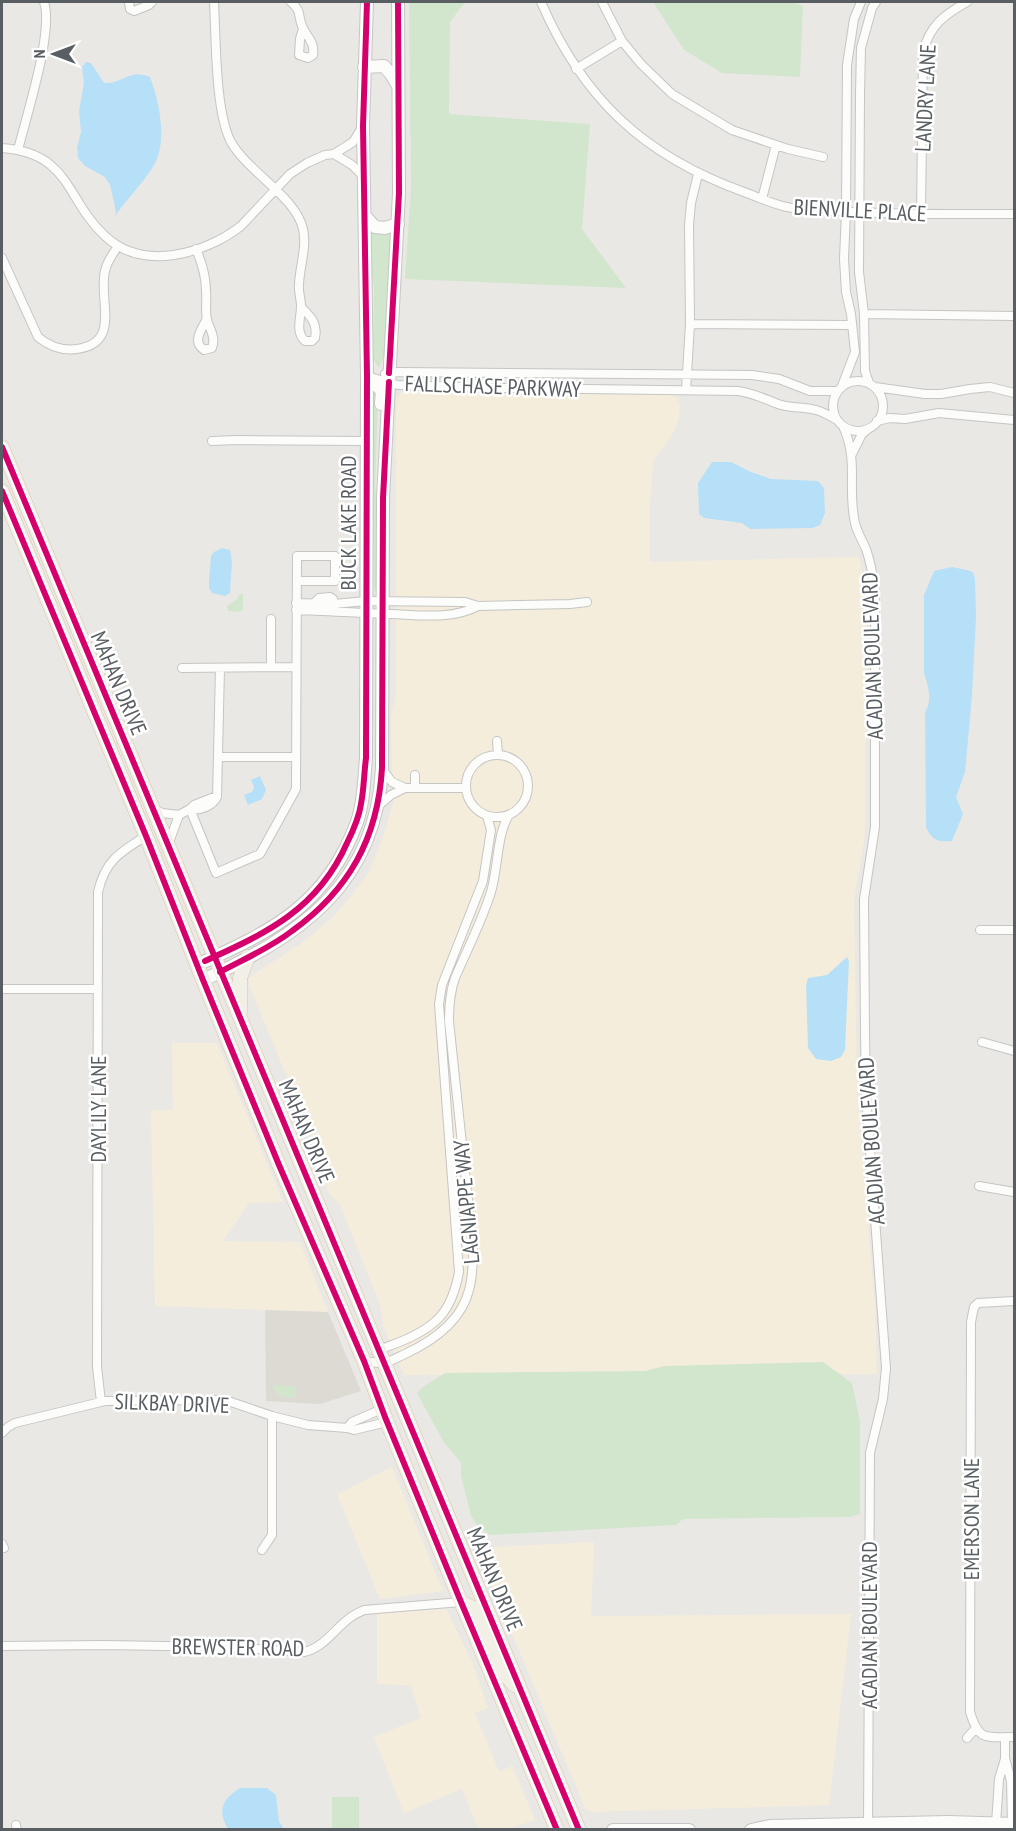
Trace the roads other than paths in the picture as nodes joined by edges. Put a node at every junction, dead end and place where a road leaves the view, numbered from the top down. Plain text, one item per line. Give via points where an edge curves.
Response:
1 (44, 2) edge
2 (129, 2) edge
3 (152, 2) edge
4 (214, 2) edge
5 (291, 2) edge
6 (367, 2) edge
7 (398, 2) edge
8 (542, 2) edge
9 (602, 2) edge
10 (861, 2) edge
11 (876, 2) edge
12 (967, 2) edge
13 (303, 29) dead end
14 (622, 41) junction
15 (364, 67) junction
16 (576, 69) junction
17 (398, 88) junction
18 (363, 126) junction
19 (776, 145) junction
20 (2, 148) edge
21 (18, 150) junction
22 (334, 154) junction
23 (823, 157) dead end
24 (698, 174) junction
25 (364, 178) junction
26 (274, 189) junction
27 (762, 198) junction
28 (846, 212) junction
29 (859, 213) junction
30 (921, 213) junction
31 (1014, 214) edge
32 (365, 216) junction
33 (398, 224) junction
34 (118, 246) junction
35 (196, 249) junction
36 (2, 258) edge
37 (301, 307) dead end
38 (864, 314) junction
39 (1014, 316) edge
40 (207, 319) dead end
41 (690, 324) junction
42 (852, 325) junction
43 (501, 372) junction
44 (686, 375) junction
45 (367, 376) junction
46 (392, 380) junction
47 (872, 385) junction
48 (501, 388) junction
49 (840, 388) junction
50 (686, 390) junction
51 (1014, 393) edge
52 (1014, 420) edge
53 (840, 423) junction
54 (874, 424) junction
55 (213, 441) dead end
56 (366, 441) junction
57 (2, 447) edge
58 (852, 455) junction
59 (2, 491) edge
60 (383, 498) junction
61 (297, 581) junction
62 (586, 602) dead end
63 (478, 606) junction
64 (297, 607) junction
65 (334, 608) junction
66 (366, 608) junction
67 (383, 608) junction
68 (271, 619) dead end
69 (296, 667) junction
70 (182, 668) dead end
71 (220, 668) junction
72 (271, 668) junction
73 (98, 724) junction
74 (123, 739) junction
75 (497, 741) dead end
76 (498, 754) junction
77 (219, 757) junction
78 (296, 757) junction
79 (382, 768) junction
80 (415, 775) dead end
81 (405, 788) junction
82 (415, 788) junction
83 (466, 788) junction
84 (377, 807) junction
85 (153, 808) junction
86 (190, 809) junction
87 (179, 815) junction
88 (509, 815) junction
89 (487, 816) junction
90 (146, 836) junction
91 (168, 847) junction
92 (481, 888) junction
93 (491, 890) junction
94 (502, 893) dead end
95 (980, 930) dead end
96 (1014, 930) edge
97 (214, 957) junction
98 (248, 957) junction
99 (197, 965) junction
100 (220, 972) junction
101 (203, 980) junction
102 (2, 989) edge
103 (98, 989) junction
104 (445, 995) junction
105 (240, 1020) junction
106 (982, 1042) dead end
107 (1014, 1051) edge
108 (456, 1081) junction
109 (445, 1083) junction
110 (452, 1170) junction
111 (465, 1170) junction
112 (980, 1186) dead end
113 (291, 1191) junction
114 (1014, 1192) edge
115 (315, 1198) junction
116 (1014, 1301) edge
117 (382, 1356) junction
118 (364, 1361) junction
119 (101, 1402) junction
120 (385, 1415) junction
121 (272, 1416) junction
122 (347, 1428) junction
123 (2, 1433) edge
124 (262, 1550) dead end
125 (461, 1602) junction
126 (2, 1646) edge
127 (525, 1699) junction
128 (975, 1729) junction
129 (1010, 1737) edge
130 (967, 1738) dead end
131 (1005, 1758) junction
132 (996, 1824) junction
133 (1013, 1824) edge
134 (868, 1827) edge
135 (557, 1830) edge
136 (579, 1830) edge
137 (613, 1830) edge
138 (689, 1830) edge
139 (751, 1830) edge

1 - 21 street via 46,28
2 - 3 street via 134,11
4 - 26 street via 222,117 230,140 246,164
5 - 13 street via 299,10
6 - 15 main road, BUCK LAKE ROAD
7 - 17 main road, BUCK LAKE ROAD
8 - 16 street, BIENVILLE PLACE
9 - 14 street
10 - 28 street via 854,19 847,65
11 - 29 street via 861,48
12 - 30 street, LANDRY LANE via 939,21 925,46
14 - 16 street
14 - 19 street via 672,94 732,130
15 - 17 main road via 384,66
15 - 18 main road, BUCK LAKE ROAD
16 - 24 street, BIENVILLE PLACE via 622,123 659,152
17 - 33 main road, BUCK LAKE ROAD
18 - 22 street via 353,142
18 - 25 main road, BUCK LAKE ROAD
19 - 23 street
19 - 27 street
20 - 21 street
21 - 34 street via 40,158 62,176 96,227
22 - 25 street
22 - 26 street via 307,163
24 - 27 street, BIENVILLE PLACE
24 - 41 street via 689,225
25 - 32 main road, BUCK LAKE ROAD
26 - 35 street via 241,226
26 - 37 street via 298,216 304,231
27 - 28 street, BIENVILLE PLACE via 787,208
28 - 29 street, BIENVILLE PLACE
28 - 42 street via 844,259
29 - 30 street, BIENVILLE PLACE
29 - 38 street
30 - 31 street, BIENVILLE PLACE
32 - 33 main road via 375,227
32 - 45 main road, BUCK LAKE ROAD
33 - 46 main road, BUCK LAKE ROAD
34 - 35 street via 157,256
34 - 36 street via 104,272 103,335 94,345 81,349 54,347 38,337
35 - 40 street via 203,265
38 - 39 street
38 - 47 street via 865,371
41 - 42 street
41 - 44 street
42 - 49 street via 855,352
43 - 44 street, FALLSCHASE PARKWAY
43 - 46 street, FALLSCHASE PARKWAY
43 - 48 street
44 - 49 street, FALLSCHASE PARKWAY via 766,376 810,391
44 - 50 street
45 - 46 street, FALLSCHASE PARKWAY
45 - 56 main road, BUCK LAKE ROAD
45 - 60 main road via 382,391 377,485
46 - 48 street, FALLSCHASE PARKWAY
46 - 60 main road, BUCK LAKE ROAD
47 - 49 street via 855,381
47 - 51 street via 925,394 990,387
47 - 54 street via 882,404
48 - 50 street, FALLSCHASE PARKWAY
49 - 53 street via 832,405
50 - 53 street, FALLSCHASE PARKWAY via 749,392 786,406 824,412
52 - 54 street via 939,413 890,418
53 - 54 street via 856,431
53 - 58 street, ACADIAN BOULEVARD via 850,440
54 - 58 street via 862,434
55 - 56 street
56 - 66 main road, BUCK LAKE ROAD
57 - 74 main road, MAHAN DRIVE
58 - 134 street, ACADIAN BOULEVARD via 855,526 873,570 875,590 875,827 864,898 864,1033 886,1368 870,1453
59 - 73 main road, MAHAN DRIVE
60 - 67 main road, BUCK LAKE ROAD
61 - 61 street via 335,581 335,556 297,556
61 - 64 street
62 - 63 street
63 - 67 street via 465,602
63 - 67 street via 467,612 439,616
64 - 65 street
64 - 65 street via 314,603
64 - 69 street
65 - 66 street
66 - 67 street
66 - 97 main road, BUCK LAKE ROAD via 366,758 361,804 343,853 323,885 289,917
67 - 79 main road, BUCK LAKE ROAD
68 - 72 street
69 - 72 street
69 - 78 street
70 - 71 street
71 - 72 street
71 - 77 street
73 - 74 main road via 109,724
73 - 90 main road, MAHAN DRIVE
74 - 85 main road, MAHAN DRIVE
75 - 76 street
76 - 83 street via 479,760 471,769
76 - 88 street via 518,762 528,780 525,801
77 - 78 street
77 - 86 street via 216,801
78 - 86 street via 296,789 260,854 216,873
79 - 81 street via 392,782
79 - 84 main road, BUCK LAKE ROAD
80 - 82 street
81 - 82 street
81 - 84 street
82 - 83 street
83 - 89 street via 471,802
84 - 98 main road, BUCK LAKE ROAD via 357,861 339,888 291,933
85 - 87 street
85 - 91 main road, MAHAN DRIVE
86 - 87 street
87 - 91 street
88 - 89 street
88 - 93 street, LAGNIAPPE WAY via 503,823
89 - 92 street, LAGNIAPPE WAY via 490,844
90 - 99 main road, MAHAN DRIVE
90 - 103 street, DAYLILY LANE via 118,855 102,877 98,892
91 - 97 main road, MAHAN DRIVE
92 - 93 street
92 - 104 street, LAGNIAPPE WAY via 448,969
93 - 94 street
93 - 104 street, LAGNIAPPE WAY
95 - 96 street
97 - 99 main road, BUCK LAKE ROAD
97 - 100 main road, MAHAN DRIVE
98 - 100 main road, BUCK LAKE ROAD
98 - 105 main road via 240,978
99 - 101 main road, MAHAN DRIVE
100 - 101 main road, BUCK LAKE ROAD
100 - 105 main road, MAHAN DRIVE
101 - 113 main road, MAHAN DRIVE
102 - 103 street
103 - 119 street, DAYLILY LANE via 97,1367
104 - 108 street, LAGNIAPPE WAY
104 - 109 street, LAGNIAPPE WAY via 439,1020
105 - 115 main road, MAHAN DRIVE
106 - 107 street
108 - 109 street
108 - 111 street, LAGNIAPPE WAY
109 - 110 street, LAGNIAPPE WAY
110 - 111 street
110 - 117 street, LAGNIAPPE WAY via 459,1272 455,1292 435,1323
111 - 117 street, LAGNIAPPE WAY via 473,1248 469,1292 445,1330 421,1347
112 - 114 street
113 - 115 main road
113 - 118 main road, MAHAN DRIVE
115 - 117 main road, MAHAN DRIVE
116 - 128 street, EMERSON LANE via 970,1305 970,1712
117 - 118 street, LAGNIAPPE WAY
117 - 118 street, LAGNIAPPE WAY
117 - 127 main road, MAHAN DRIVE
118 - 120 main road, MAHAN DRIVE
119 - 121 street, SILKBAY DRIVE via 217,1400
119 - 123 street, SILKBAY DRIVE via 15,1424
120 - 122 street via 352,1422
120 - 122 street, SILKBAY DRIVE via 360,1430
120 - 125 main road, MAHAN DRIVE
121 - 122 street, SILKBAY DRIVE via 308,1425
121 - 124 street via 272,1535
125 - 126 street, BREWSTER ROAD via 364,1610 304,1652 227,1647
125 - 127 main road via 475,1608 500,1668
125 - 135 main road, MAHAN DRIVE
127 - 136 main road, MAHAN DRIVE
128 - 129 street via 985,1737
128 - 130 street
129 - 131 street
131 - 132 street via 999,1779
131 - 133 street via 1011,1781
132 - 133 main road
132 - 134 main road via 948,1822
134 - 139 main road via 770,1826
137 - 138 main road

